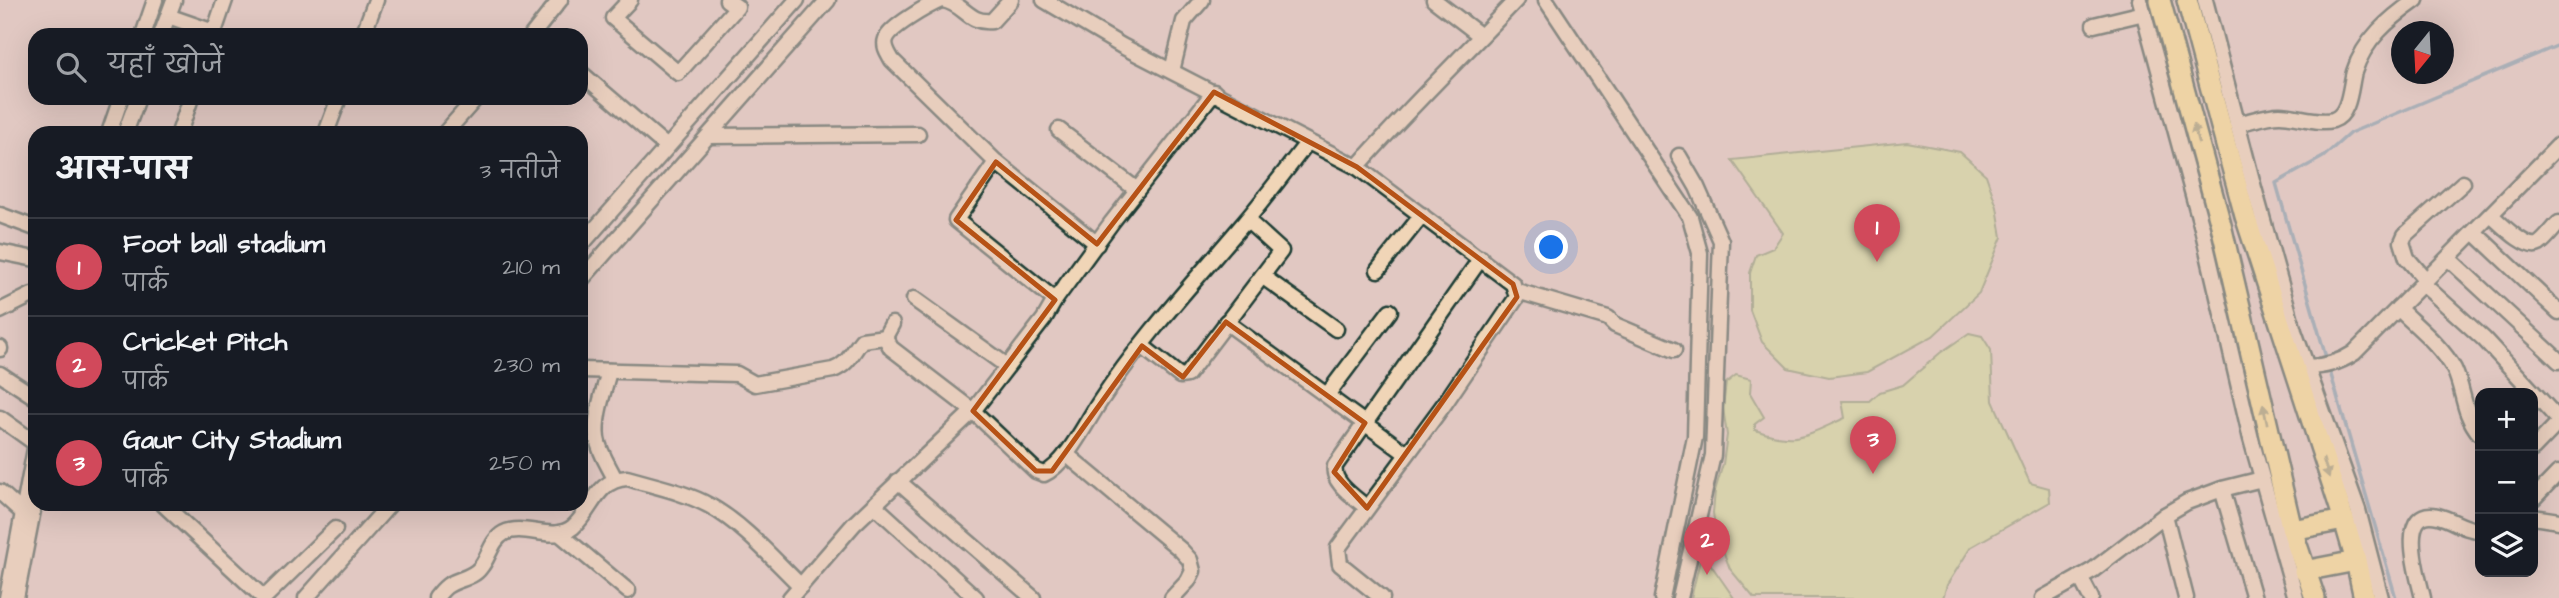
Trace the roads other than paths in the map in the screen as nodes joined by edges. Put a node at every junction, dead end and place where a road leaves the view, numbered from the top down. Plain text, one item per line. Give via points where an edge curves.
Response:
1 (155, 0) edge
2 (174, 0) edge
3 (225, 0) edge
4 (376, 0) edge
5 (560, 0) edge
6 (727, 0) edge
7 (797, 0) edge
8 (828, 0) edge
9 (942, 0) edge
10 (1011, 0) edge
11 (1044, 0) edge
12 (1202, 0) edge
13 (1434, 0) edge
14 (1516, 0) edge
15 (1546, 0) edge
16 (2160, 0) edge
17 (2187, 0) edge
18 (2205, 0) edge
19 (2416, 0) edge
20 (628, 1) edge
21 (2142, 6) edge
22 (168, 16) junction
23 (2094, 25) dead end
24 (145, 28) edge
25 (164, 28) edge
26 (199, 28) edge
27 (216, 28) edge
28 (366, 28) edge
29 (539, 28) edge
30 (1482, 36) junction
31 (1172, 71) junction
32 (588, 79) edge
33 (1214, 92) junction
34 (2185, 92) junction
35 (2165, 97) junction
36 (119, 105) edge
37 (135, 105) edge
38 (189, 105) edge
39 (336, 105) edge
40 (470, 105) edge
41 (2238, 124) junction
42 (111, 126) edge
43 (128, 126) edge
44 (181, 126) edge
45 (329, 126) edge
46 (451, 126) edge
47 (1059, 130) dead end
48 (918, 134) dead end
49 (709, 136) junction
50 (1307, 143) junction
51 (2559, 145) edge
52 (667, 147) junction
53 (1679, 156) dead end
54 (996, 162) junction
55 (1357, 167) junction
56 (2463, 183) dead end
57 (1137, 190) junction
58 (2247, 191) junction
59 (0, 215) edge
60 (1422, 215) junction
61 (2253, 215) junction
62 (2491, 216) junction
63 (1247, 220) junction
64 (2559, 223) edge
65 (28, 225) edge
66 (2211, 226) junction
67 (2475, 233) junction
68 (588, 237) edge
69 (1097, 244) junction
70 (0, 252) edge
71 (28, 258) edge
72 (1481, 258) junction
73 (2449, 259) junction
74 (1378, 270) dead end
75 (588, 272) edge
76 (1262, 276) junction
77 (2424, 281) junction
78 (1517, 290) junction
79 (28, 297) edge
80 (914, 299) dead end
81 (1055, 300) junction
82 (2398, 307) junction
83 (0, 311) edge
84 (1390, 311) dead end
85 (2559, 312) edge
86 (1226, 322) junction
87 (1336, 329) dead end
88 (1142, 346) junction
89 (1674, 350) dead end
90 (2559, 361) edge
91 (1007, 366) junction
92 (2306, 367) junction
93 (588, 370) edge
94 (609, 370) junction
95 (0, 374) edge
96 (2526, 388) edge
97 (28, 392) edge
98 (1327, 395) junction
99 (2538, 401) edge
100 (973, 411) junction
101 (0, 418) edge
102 (2559, 421) edge
103 (1366, 423) junction
104 (2475, 427) edge
105 (28, 438) edge
106 (2538, 444) edge
107 (1066, 454) junction
108 (1407, 454) junction
109 (2558, 473) edge
110 (2262, 478) junction
111 (615, 479) junction
112 (898, 481) junction
113 (28, 483) edge
114 (2222, 489) junction
115 (0, 492) edge
116 (2538, 494) edge
117 (874, 505) junction
118 (588, 508) edge
119 (1367, 508) junction
120 (33, 511) edge
121 (171, 511) edge
122 (384, 511) edge
123 (585, 511) edge
124 (22, 512) junction
125 (2165, 515) junction
126 (2538, 518) edge
127 (2344, 520) junction
128 (2559, 522) edge
129 (335, 529) dead end
130 (2475, 529) edge
131 (2292, 530) junction
132 (559, 533) junction
133 (2356, 561) junction
134 (2304, 571) junction
135 (2080, 577) junction
136 (801, 586) junction
137 (628, 591) dead end
138 (6, 598) edge
139 (16, 598) edge
140 (264, 598) edge
141 (306, 598) edge
142 (436, 598) edge
143 (790, 598) edge
144 (976, 598) edge
145 (1033, 598) edge
146 (1172, 598) edge
147 (1382, 598) edge
148 (1662, 598) edge
149 (1680, 598) edge
150 (2043, 598) edge
151 (2091, 598) edge
152 (2186, 598) edge
153 (2254, 598) edge
154 (2296, 598) edge
155 (2315, 598) edge
156 (2364, 598) edge
157 (2381, 598) edge
158 (2423, 598) edge

1 - 24 street
2 - 22 street
3 - 27 street
4 - 28 street
5 - 29 street
6 - 20 street via 737,7 678,73 613,18
7 - 52 street
8 - 49 street
9 - 10 street via 983,22 992,21
9 - 54 street via 893,29 886,49
11 - 31 street
12 - 31 street via 1184,21
13 - 30 street
14 - 30 street
15 - 148 street via 1690,217 1700,253 1695,438
16 - 34 main road
17 - 58 main road
18 - 41 street
19 - 41 street via 2391,18 2366,46 2339,117 2273,115
21 - 23 street
21 - 35 street
22 - 25 street
22 - 26 street
30 - 55 street via 1413,103
31 - 33 street
32 - 52 street
33 - 50 street
33 - 57 street
34 - 35 main road
66 -> 34 main road via 2214,200
35 - 66 street via 2195,207
36 - 42 street
37 - 43 street
38 - 44 street
39 - 45 street
40 - 46 street
41 - 58 street
47 - 57 street
48 - 49 street
49 - 75 street
50 - 55 street
50 - 63 street
51 - 62 street
52 - 68 street
53 - 149 street via 1721,241 1713,455
54 - 69 street
54 - 81 street via 956,220
55 - 60 street
56 - 77 street via 2404,235 2402,249
57 - 69 street
58 - 61 main road
59 - 65 street
60 - 72 street
60 - 74 street
61 - 92 street
61 -> 127 main road
62 - 64 street via 2531,246 2539,244
62 - 67 street
63 - 76 street via 1281,251
63 - 88 street
66 - 110 street
131 -> 66 main road
67 - 73 street
67 - 85 street
69 - 81 street
70 - 71 street
72 - 78 street
72 - 103 street
73 - 77 street
73 - 90 street
76 - 86 street
76 - 87 street
77 - 82 street
77 - 96 street
78 - 89 street via 1608,318
78 - 108 street via 1517,297
79 - 83 street
80 - 91 street
81 - 91 street
82 - 92 street via 2345,359
82 - 104 street via 2452,366
84 - 98 street
86 - 88 street via 1183,377
86 - 98 street
88 - 107 street
91 - 100 street
92 - 157 street via 2358,510
93 - 94 street
94 - 100 street via 737,374 755,384 842,367 862,340 888,331 891,348
94 - 111 street via 597,436
95 - 97 street
98 - 103 street
99 - 102 street
100 - 107 street via 1036,471 1052,471
100 - 112 street
101 - 105 street
102 - 106 street
103 - 108 street
103 - 119 street via 1334,472 1336,480
107 - 146 street via 1190,561 1193,571
108 - 119 street
109 - 116 street
110 - 114 street
110 - 154 street
111 - 118 street
111 - 136 street via 627,478 712,507
112 - 117 street
112 - 145 street
113 - 124 street
114 - 125 street
114 - 153 street
115 - 124 street
117 - 136 street
117 - 144 street
119 - 147 street via 1337,556 1340,564
120 - 139 street
121 - 140 street
122 - 141 street
123 - 132 street via 574,526
124 - 138 street
125 - 135 street
125 - 152 street
126 - 128 street
127 - 131 main road
127 - 133 main road
129 - 140 street
130 - 158 street via 2436,515 2418,523 2412,544
131 - 134 main road
132 - 137 street
132 - 142 street via 503,533 480,569 447,586
133 - 134 main road
133 - 156 main road
134 - 155 main road
135 - 150 street
135 - 151 street
136 - 143 street

